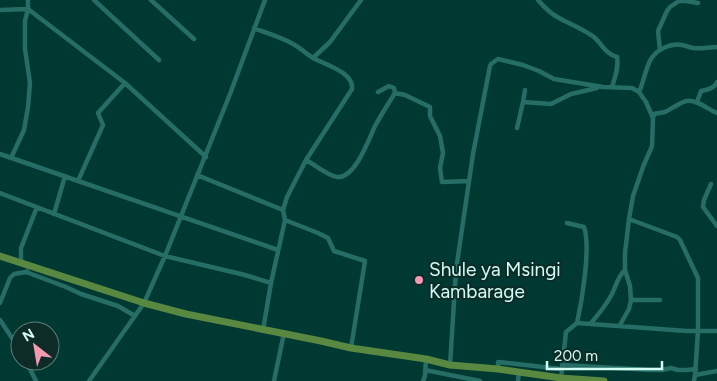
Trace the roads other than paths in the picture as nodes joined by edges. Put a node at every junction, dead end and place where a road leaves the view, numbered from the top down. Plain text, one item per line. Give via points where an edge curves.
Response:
1 (28, 0) edge
2 (151, 0) edge
3 (265, 0) edge
4 (361, 0) edge
5 (538, 0) edge
6 (97, 1) edge
7 (698, 3) dead end
8 (28, 9) junction
9 (0, 10) edge
10 (254, 28) junction
11 (194, 39) dead end
12 (717, 46) edge
13 (660, 50) junction
14 (313, 58) junction
15 (159, 60) dead end
16 (125, 82) junction
17 (717, 82) edge
18 (599, 85) junction
19 (612, 87) junction
20 (526, 90) dead end
21 (378, 92) dead end
22 (639, 92) junction
23 (395, 93) junction
24 (523, 102) junction
25 (697, 102) junction
26 (717, 113) edge
27 (653, 118) junction
28 (517, 128) dead end
29 (0, 154) edge
30 (206, 157) junction
31 (11, 158) junction
32 (306, 160) junction
33 (197, 175) junction
34 (65, 176) junction
35 (78, 181) junction
36 (469, 181) junction
37 (710, 184) dead end
38 (0, 193) edge
39 (37, 207) junction
40 (284, 210) junction
41 (54, 214) junction
42 (181, 216) junction
43 (629, 219) junction
44 (285, 220) junction
45 (567, 223) dead end
46 (717, 226) edge
47 (278, 250) junction
48 (0, 256) edge
49 (165, 256) junction
50 (21, 262) junction
51 (28, 268) junction
52 (625, 270) junction
53 (271, 283) junction
54 (631, 300) junction
55 (660, 300) dead end
56 (0, 303) edge
57 (144, 303) junction
58 (135, 316) junction
59 (0, 320) edge
60 (577, 322) junction
61 (591, 323) junction
62 (620, 325) junction
63 (263, 330) junction
64 (698, 331) junction
65 (717, 331) edge
66 (284, 333) junction
67 (10, 335) edge
68 (351, 348) junction
69 (426, 359) junction
70 (450, 364) junction
71 (562, 367) junction
72 (498, 369) junction
73 (696, 369) junction
74 (425, 370) junction
75 (717, 371) edge
76 (519, 372) junction
77 (695, 375) junction
78 (561, 378) junction
79 (90, 381) edge
80 (274, 381) edge
81 (423, 381) edge
82 (480, 381) edge
83 (518, 381) edge
84 (604, 381) edge
85 (694, 381) edge

1 - 8 street
2 - 11 street
3 - 10 street
4 - 14 street via 330,42
5 - 19 street via 558,18 593,36 610,55 617,57
6 - 15 street
7 - 13 street via 679,1 666,11 658,31
8 - 9 street
8 - 16 street
8 - 31 street via 25,21 30,82 28,107 24,130
10 - 14 street via 293,44
10 - 30 street
12 - 13 street via 694,48 673,44
13 - 22 street via 651,58
14 - 32 street via 342,72 353,86
16 - 30 street
16 - 35 street via 98,113 103,125
17 - 25 street via 710,89 701,91
18 - 19 street
18 - 24 street via 551,104
18 - 36 street via 554,79 507,61 498,60 491,64
19 - 22 street via 632,88
20 - 24 street
21 - 23 street via 389,86
22 - 27 street
23 - 32 street via 349,173 337,177
23 - 36 street via 430,107 443,153 442,182
24 - 28 street
25 - 26 street
25 - 27 street via 682,102 654,114
27 - 43 street via 652,146 633,196
29 - 31 street
30 - 33 street
31 - 34 street
32 - 40 street
33 - 40 street
33 - 42 street
34 - 35 street
34 - 41 street
35 - 42 street
36 - 70 street via 456,270
37 - 46 street via 703,207
38 - 39 street
39 - 41 street
39 - 50 street via 21,248
40 - 44 street
41 - 49 street
42 - 47 street
42 - 49 street
43 - 52 street
43 - 64 street via 680,240 698,278
44 - 47 street
44 - 68 street via 328,238 334,251 365,261
45 - 60 street via 584,227 586,233 586,260
47 - 53 street
48 - 50 main road
49 - 53 street
49 - 57 street
50 - 51 main road
51 - 56 street via 10,278
51 - 57 main road
51 - 58 street
52 - 54 street
52 - 61 street via 612,295
53 - 63 street
54 - 55 street
54 - 62 street via 630,309
57 - 58 street
57 - 63 main road
58 - 79 street
59 - 67 street
60 - 61 street
60 - 71 street via 566,332
61 - 62 street
62 - 64 street
63 - 66 main road
64 - 65 street
64 - 73 street
66 - 68 main road
66 - 80 street
68 - 69 main road
69 - 70 main road
69 - 74 street
70 - 72 main road
71 - 72 street via 498,362
71 - 73 street
71 - 78 street
72 - 76 main road
73 - 77 street
74 - 81 street
74 - 82 street
75 - 77 street
76 - 78 main road
76 - 83 street
77 - 85 street
78 - 84 main road

